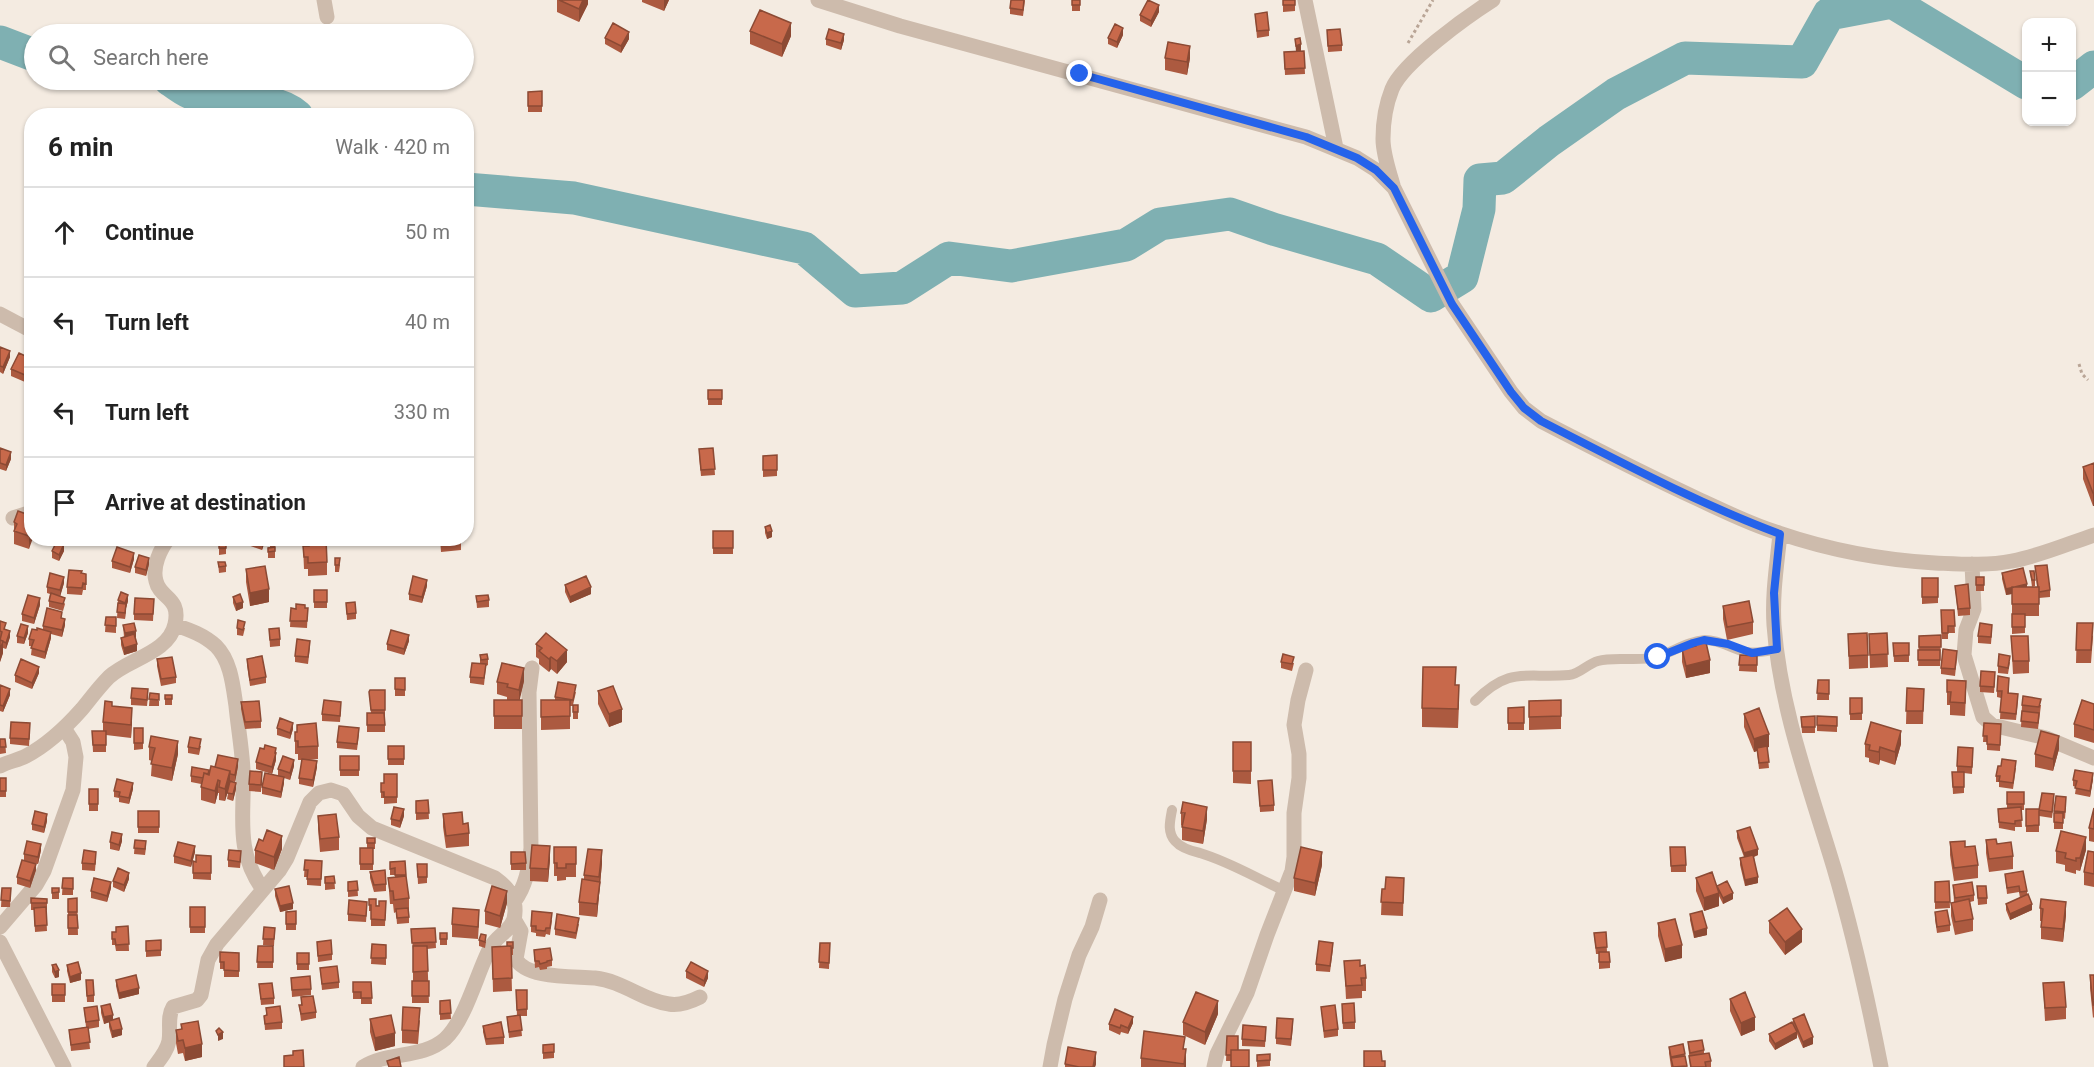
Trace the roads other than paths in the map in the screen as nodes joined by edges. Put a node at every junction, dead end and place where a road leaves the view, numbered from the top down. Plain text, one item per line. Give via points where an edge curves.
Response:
1 (324, 0) edge
2 (818, 0) edge
3 (1305, 0) edge
4 (1493, 0) edge
5 (327, 17) dead end
6 (1336, 148) junction
7 (1394, 188) junction
8 (0, 314) edge
9 (24, 327) edge
10 (24, 515) edge
11 (13, 518) edge
12 (1780, 534) junction
13 (2094, 535) edge
14 (163, 546) edge
15 (1972, 564) junction
16 (175, 625) junction
17 (1777, 649) junction
18 (532, 668) dead end
19 (1306, 670) dead end
20 (1475, 701) dead end
21 (64, 728) junction
22 (2094, 758) edge
23 (0, 765) edge
24 (1172, 810) dead end
25 (263, 890) junction
26 (1285, 891) junction
27 (1100, 900) dead end
28 (514, 902) junction
29 (514, 918) junction
30 (0, 927) edge
31 (0, 942) edge
32 (700, 997) dead end
33 (64, 1067) edge
34 (154, 1067) edge
35 (363, 1067) edge
36 (1050, 1067) edge
37 (1214, 1067) edge
38 (1881, 1067) edge

1 - 5 street
2 - 6 street
3 - 6 street
4 - 7 street via 1427,50 1393,87 1383,141
6 - 7 street via 1376,170
7 - 12 street via 1452,304 1524,408 1541,421 1659,481
8 - 9 street
10 - 11 street
12 - 15 street via 1890,559
12 - 17 street via 1774,593
13 - 15 street via 2034,556
14 - 16 street via 156,562 156,581 173,601
15 - 22 street via 1974,609 1966,630 1964,656 1983,717 1992,725 2046,738
16 - 21 street via 170,637 156,649 110,676
16 - 25 street via 199,634 217,647 229,669 243,768 246,856 251,873
17 - 20 lane via 1752,653 1704,640 1658,657 1600,660 1570,675 1512,677 1487,689
17 - 38 street via 1798,749 1857,951
18 - 28 street via 531,848 523,888
19 - 26 street via 1294,725 1299,754 1294,857
21 - 23 street via 26,756
21 - 30 street via 76,757 73,790 44,871
24 - 26 lane via 1171,835 1176,843
25 - 28 street via 287,858 310,802 319,793 331,790 343,794 372,828 495,878 510,892
25 - 34 street via 212,951 201,995 171,1011 167,1048
26 - 37 street
27 - 36 street via 1065,999
28 - 29 street
29 - 32 street via 521,931 516,959 534,972 618,983 670,1005 690,1003
29 - 35 street via 506,932 493,941 456,1027 445,1039 416,1053
31 - 33 street

